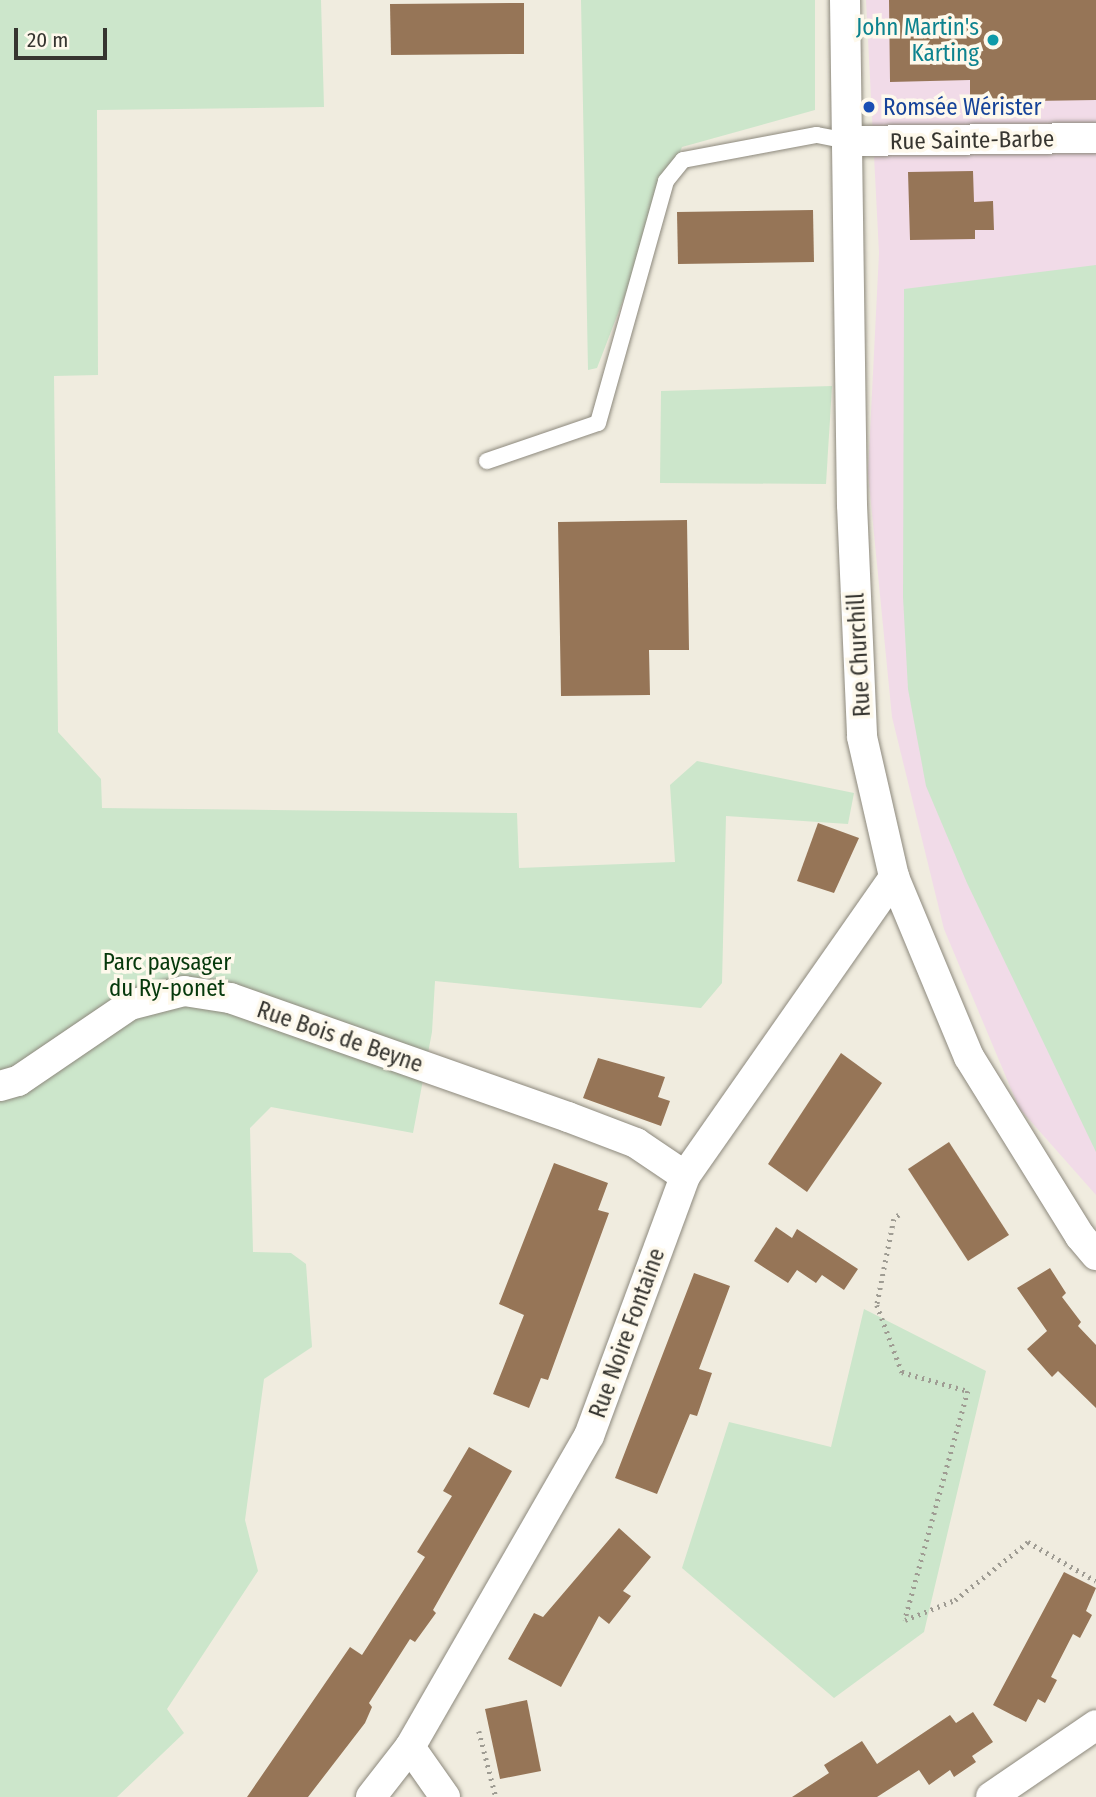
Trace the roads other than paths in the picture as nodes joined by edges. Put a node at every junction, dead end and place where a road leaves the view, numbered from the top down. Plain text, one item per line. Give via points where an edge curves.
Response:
1 (845, 0) edge
2 (1096, 138) edge
3 (848, 141) junction
4 (487, 461) dead end
5 (894, 877) junction
6 (0, 1087) edge
7 (685, 1176) junction
8 (1096, 1255) edge
9 (1096, 1725) edge
10 (410, 1746) junction
11 (370, 1797) edge
12 (445, 1797) edge
13 (991, 1797) edge

1 - 3 street, Rue Churchill
2 - 3 street, Rue Sainte-Barbe
3 - 4 lane via 817,135 682,160 666,181 598,423
3 - 5 street, Rue Churchill via 852,505 862,737
5 - 7 street, Rue Noire Fontaine
5 - 8 street, Rue Churchill via 969,1057
6 - 7 street, Rue Bois de Beyne via 18,1081 130,1005 184,991 230,998 568,1117 636,1143
7 - 10 street, Rue Noire Fontaine via 589,1437
9 - 13 street
10 - 11 street, Rue Noire Fontaine
10 - 12 street

